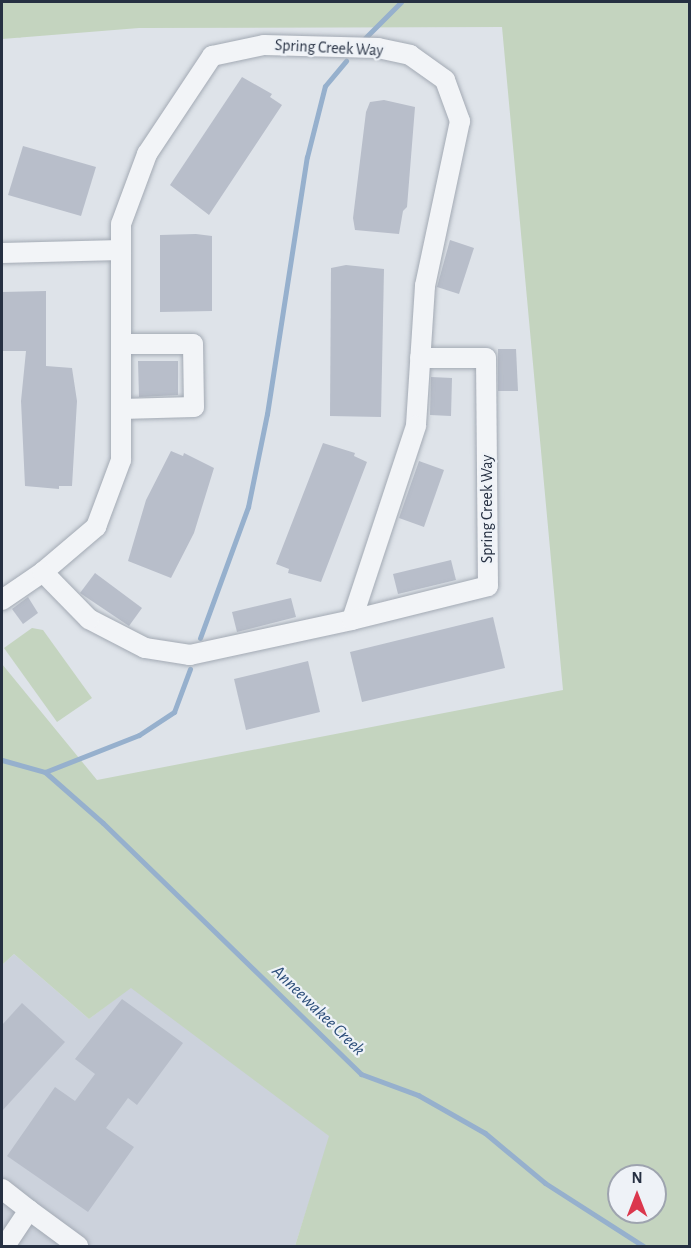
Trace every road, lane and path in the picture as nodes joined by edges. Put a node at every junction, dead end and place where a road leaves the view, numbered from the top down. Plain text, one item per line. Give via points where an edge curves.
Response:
1 (121, 250) junction
2 (2, 253) edge
3 (121, 344) junction
4 (420, 358) junction
5 (121, 409) junction
6 (43, 572) junction
7 (2, 600) edge
8 (352, 620) junction
9 (2, 1190) edge
10 (29, 1210) junction
11 (5, 1246) edge
12 (78, 1246) edge

1 - 2 street
1 - 3 street, Spring Creek Way
1 - 4 street, Spring Creek Way via 121,224 147,154 212,56 264,45 378,48 410,55 445,80 460,121 425,286
3 - 5 street, Spring Creek Way
3 - 5 street via 193,344 194,407
4 - 8 street, Spring Creek Way via 416,426
4 - 8 street, Spring Creek Way via 486,358 488,586
5 - 6 street, Spring Creek Way via 121,460 96,526
6 - 7 street, Spring Creek Way
6 - 8 street, Spring Creek Way via 89,619 156,650 190,655
9 - 10 street
10 - 11 street
10 - 12 street

